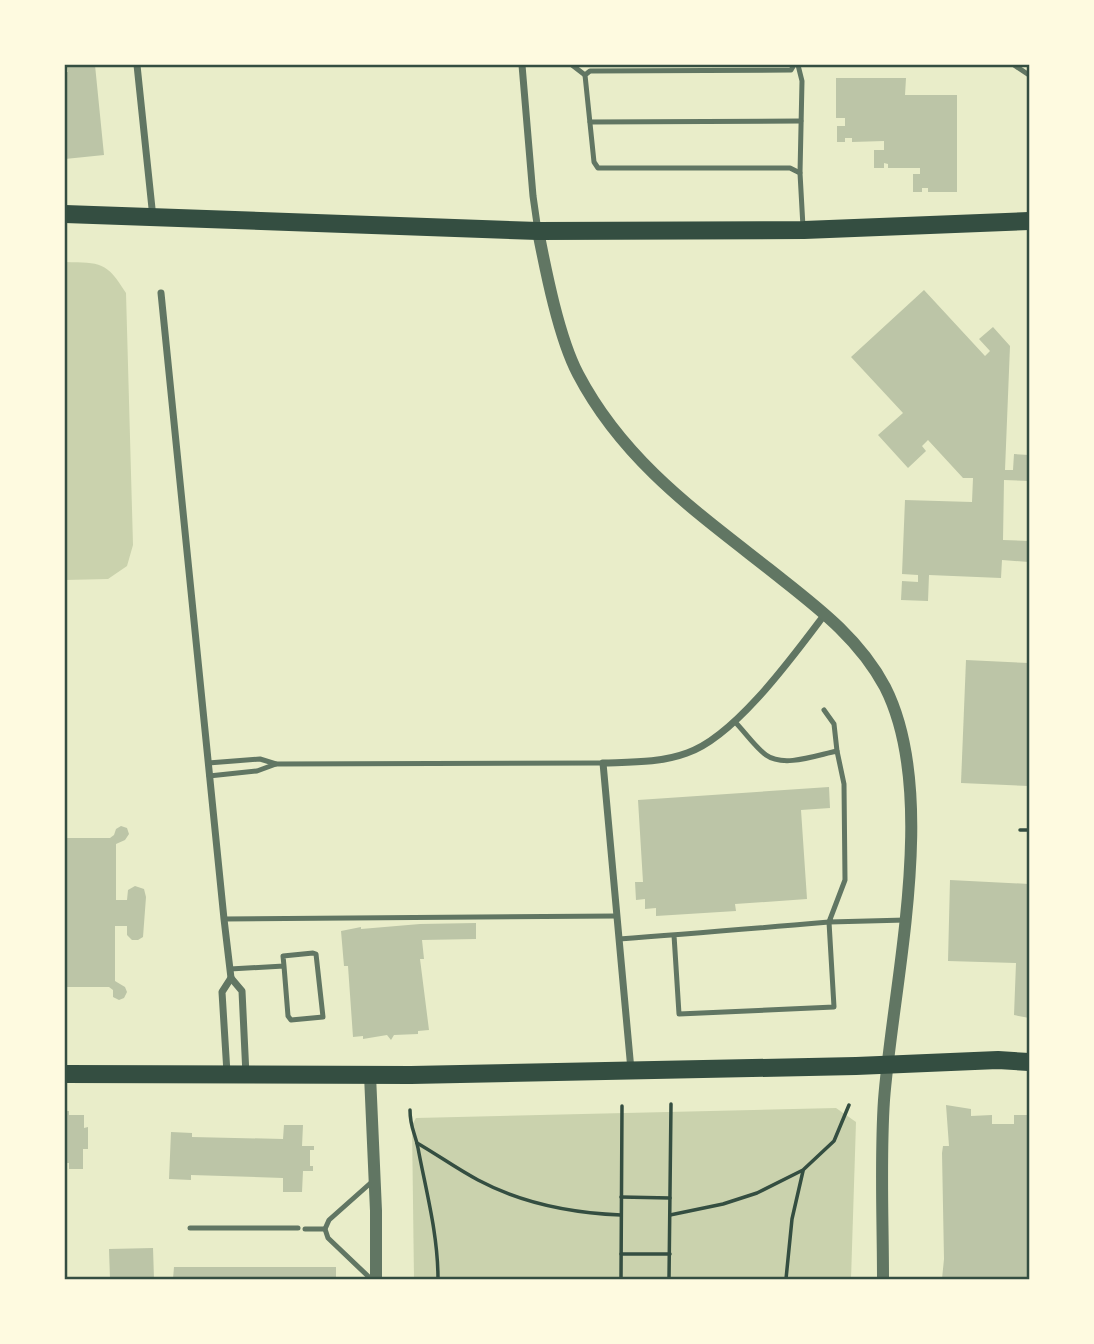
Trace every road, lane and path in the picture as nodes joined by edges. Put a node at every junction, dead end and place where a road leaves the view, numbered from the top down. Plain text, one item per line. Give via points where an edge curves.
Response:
1 (137, 65) edge
2 (522, 65) edge
3 (572, 65) edge
4 (796, 65) edge
5 (1014, 65) edge
6 (585, 75) junction
7 (1029, 75) edge
8 (801, 121) junction
9 (590, 122) junction
10 (800, 173) junction
11 (65, 214) edge
12 (153, 218) junction
13 (1029, 221) edge
14 (804, 230) junction
15 (538, 231) junction
16 (160, 293) dead end
17 (826, 614) junction
18 (824, 710) dead end
19 (735, 722) junction
20 (837, 751) junction
21 (208, 763) junction
22 (603, 763) junction
23 (276, 764) junction
24 (209, 776) junction
25 (1020, 830) dead end
26 (1029, 830) edge
27 (617, 916) junction
28 (224, 919) junction
29 (906, 920) junction
30 (829, 922) junction
31 (674, 935) junction
32 (619, 939) junction
33 (284, 965) junction
34 (230, 969) junction
35 (231, 978) junction
36 (1029, 1062) edge
37 (888, 1065) junction
38 (631, 1070) junction
39 (65, 1074) edge
40 (246, 1075) junction
41 (370, 1075) junction
42 (227, 1076) junction
43 (671, 1104) dead end
44 (849, 1105) dead end
45 (622, 1106) dead end
46 (410, 1110) dead end
47 (417, 1143) junction
48 (803, 1170) junction
49 (374, 1180) junction
50 (621, 1197) junction
51 (670, 1198) junction
52 (621, 1215) junction
53 (670, 1215) junction
54 (190, 1228) dead end
55 (325, 1229) junction
56 (621, 1254) junction
57 (670, 1254) junction
58 (373, 1279) edge
59 (438, 1279) edge
60 (621, 1279) edge
61 (669, 1279) edge
62 (786, 1279) edge
63 (883, 1279) edge

1 - 12 street
2 - 15 street
3 - 6 lane
4 - 6 lane via 791,70 590,71
4 - 8 lane via 802,81
5 - 7 lane
6 - 9 lane
8 - 9 lane
8 - 10 lane
9 - 10 lane via 598,167 790,168
10 - 14 lane
11 - 12 main road
12 - 15 main road
13 - 14 main road
14 - 15 main road
15 - 17 street via 577,373 603,414 672,493
16 - 21 street
17 - 19 street
17 - 29 street via 859,646 901,726 911,841
18 - 20 lane via 834,724
19 - 20 lane via 766,755 778,760
19 - 22 street via 690,752 660,761
20 - 30 lane via 844,784 845,880
21 - 23 lane via 260,759
21 - 24 street
22 - 23 lane
22 - 27 street
23 - 24 lane via 257,771
24 - 28 street
25 - 26 path
27 - 28 lane
27 - 32 street
28 - 34 street
29 - 30 lane
29 - 37 street
30 - 31 lane
30 - 31 lane via 834,1007 679,1014
31 - 32 lane
32 - 38 street
33 - 33 lane via 288,1016 291,1020 323,1017 316,954 283,956
33 - 34 lane
34 - 35 street
35 - 40 street via 242,991
35 - 42 street via 222,992
36 - 37 main road
37 - 38 main road
37 - 63 street
38 - 41 main road
39 - 42 main road
40 - 41 main road
40 - 42 main road
41 - 49 street
43 - 51 path
44 - 48 path via 834,1141
45 - 50 path
46 - 47 path
47 - 52 path via 514,1196 578,1212
47 - 59 path via 438,1250
48 - 53 path via 757,1193
48 - 62 path
49 - 55 lane via 329,1220
49 - 58 street
50 - 51 path
50 - 52 path
51 - 53 path
52 - 56 path
53 - 57 path
54 - 55 lane
55 - 58 lane via 328,1238
56 - 57 path
56 - 60 path
57 - 61 path

